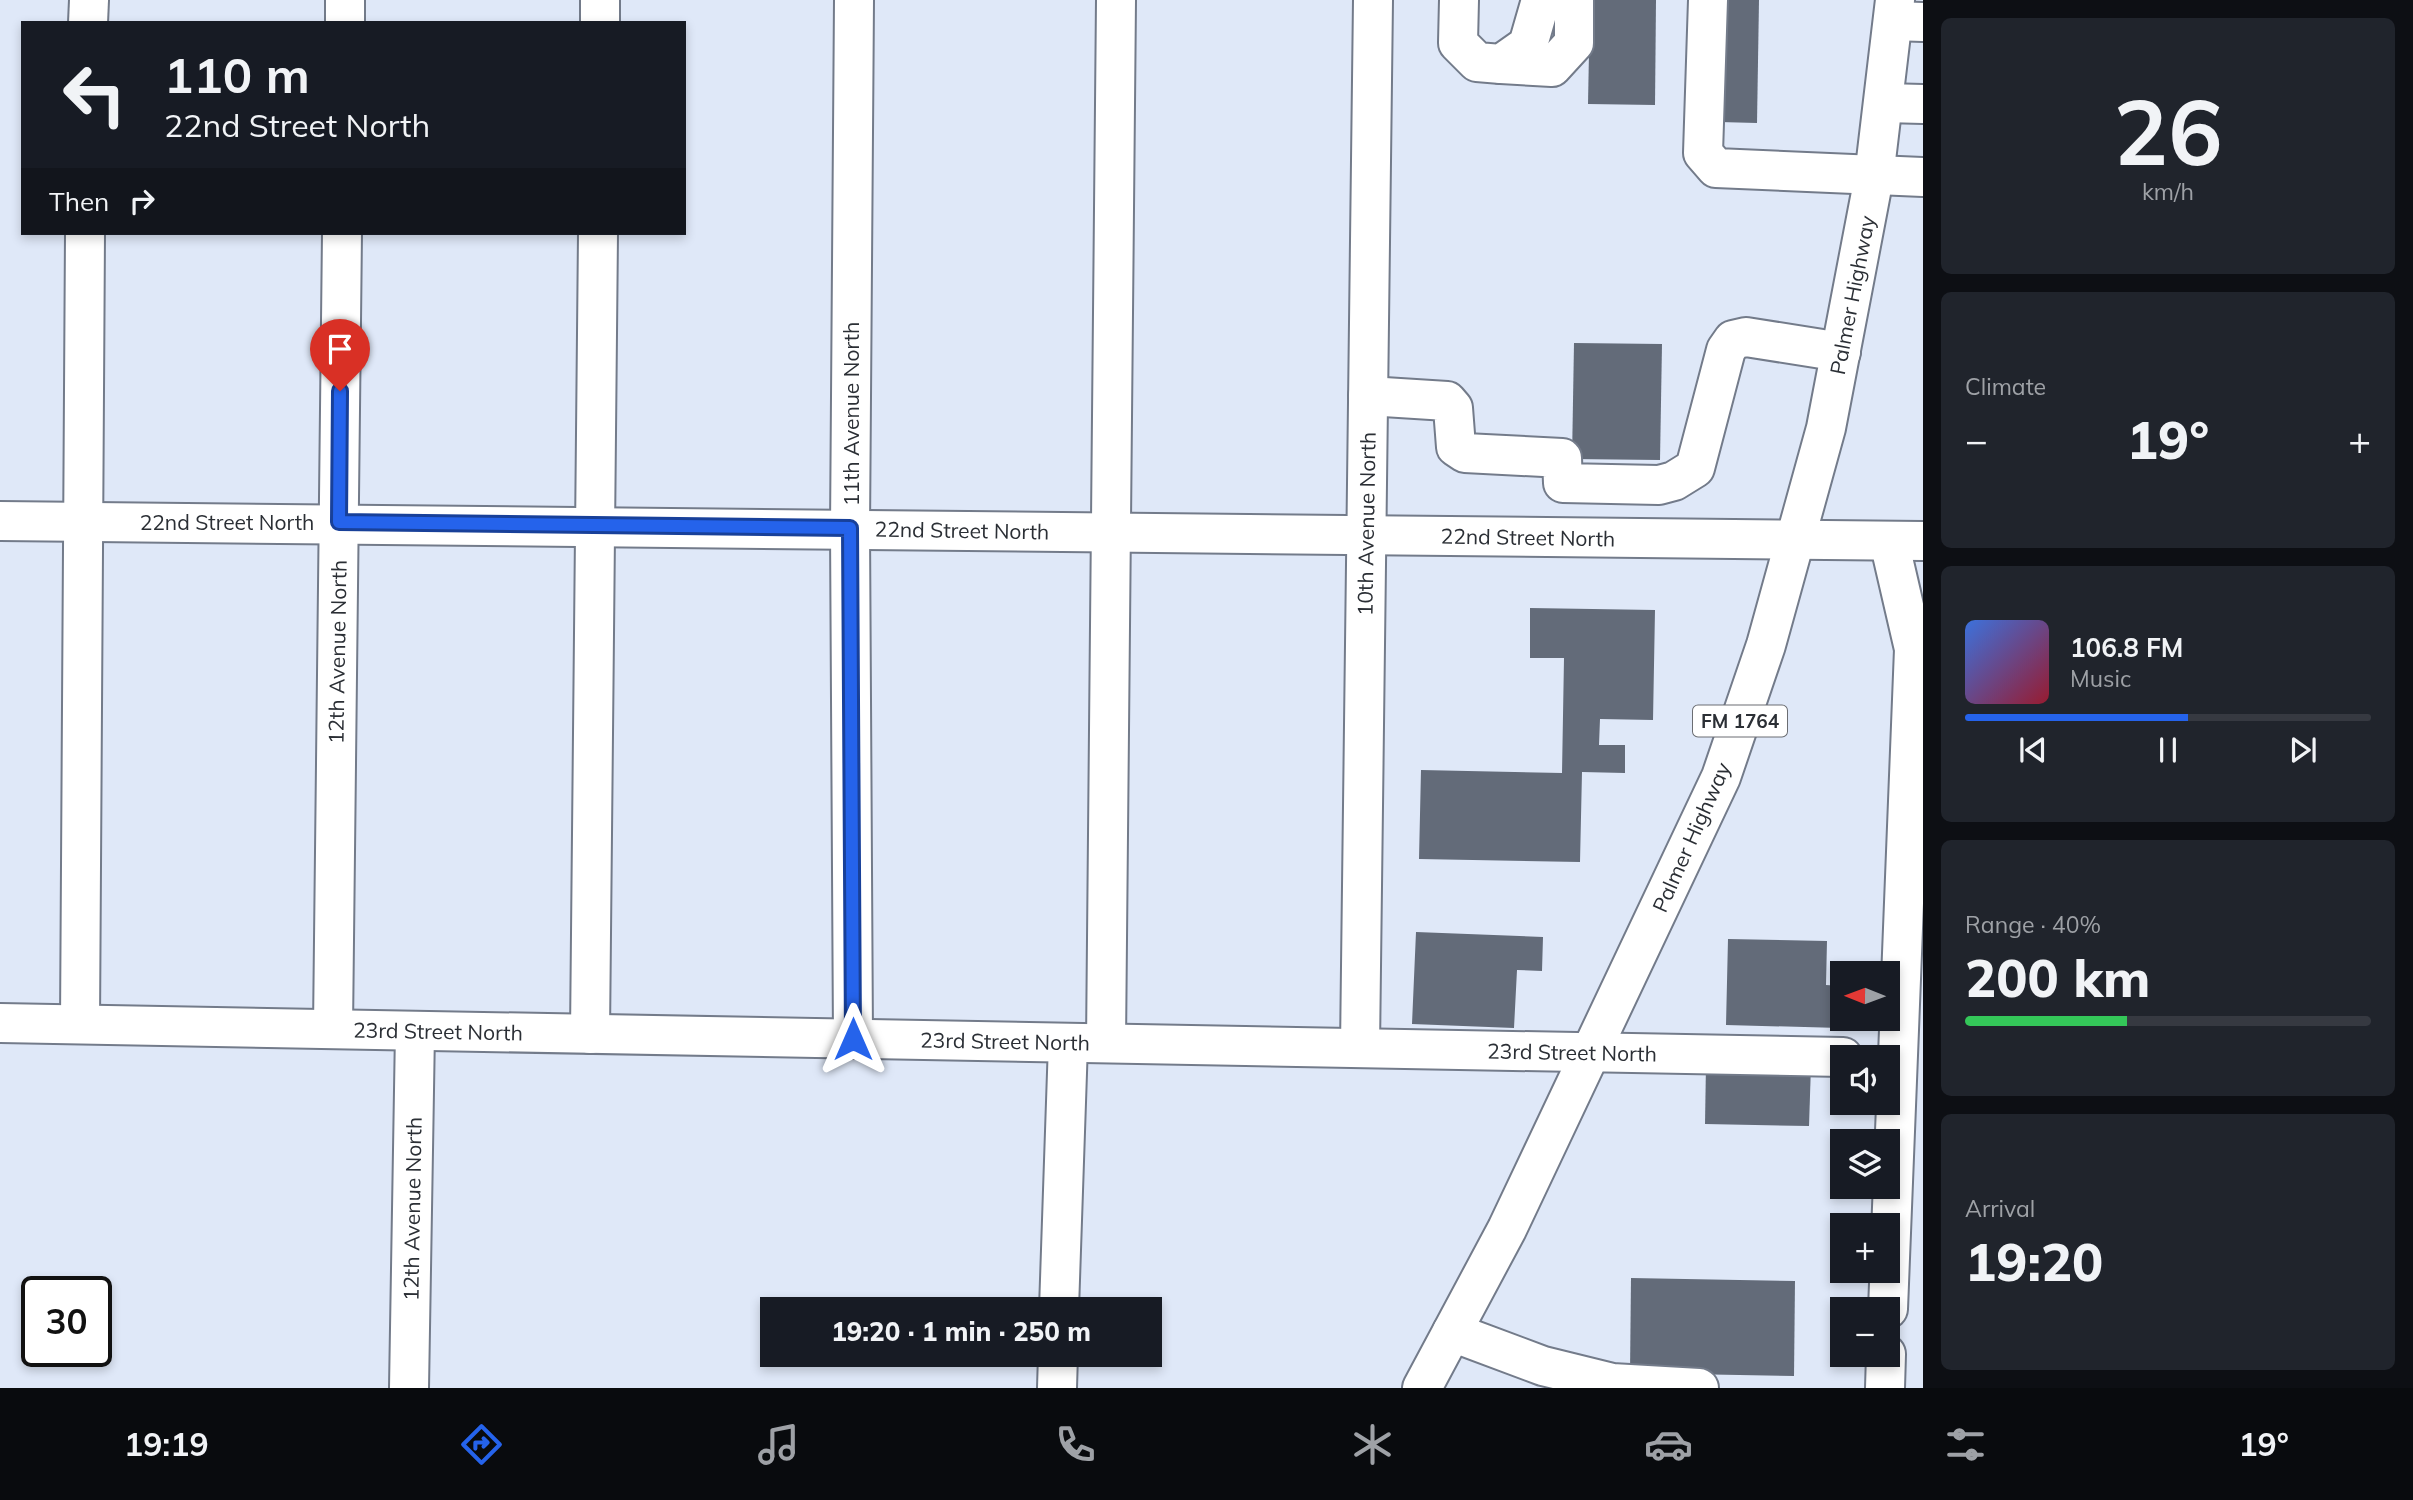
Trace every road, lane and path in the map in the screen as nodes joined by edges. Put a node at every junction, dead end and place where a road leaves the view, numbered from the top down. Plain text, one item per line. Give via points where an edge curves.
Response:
1 (89, 0) edge
2 (345, 0) edge
3 (600, 0) edge
4 (854, 0) edge
5 (1116, 0) edge
6 (1373, 0) edge
7 (1460, 0) edge
8 (1541, 0) edge
9 (1574, 0) edge
10 (1708, 0) edge
11 (1904, 14) edge
12 (88, 21) edge
13 (345, 21) edge
14 (600, 21) edge
15 (1501, 64) junction
16 (1885, 103) junction
17 (1923, 104) edge
18 (1874, 177) junction
19 (1923, 177) edge
20 (85, 235) edge
21 (342, 235) edge
22 (598, 235) edge
23 (1841, 352) junction
24 (1368, 396) junction
25 (1563, 483) junction
26 (0, 521) edge
27 (339, 522) junction
28 (81, 523) junction
29 (595, 526) junction
30 (850, 528) junction
31 (1111, 531) junction
32 (1366, 534) junction
33 (1562, 537) junction
34 (1797, 541) junction
35 (1906, 541) edge
36 (1918, 707) edge
37 (1916, 795) edge
38 (0, 1023) edge
39 (80, 1024) junction
40 (333, 1029) junction
41 (415, 1031) junction
42 (590, 1034) junction
43 (853, 1039) junction
44 (1068, 1043) junction
45 (1106, 1043) junction
46 (1360, 1048) junction
47 (1590, 1053) junction
48 (1830, 1058) edge
49 (1903, 1059) edge
50 (1059, 1297) edge
51 (1889, 1297) edge
52 (1452, 1332) junction
53 (1058, 1367) edge
54 (1886, 1367) edge
55 (1612, 1386) edge
56 (409, 1388) edge
57 (1057, 1388) edge
58 (1422, 1388) edge
59 (1699, 1388) edge
60 (1885, 1388) edge

1 - 12 street
2 - 13 street
3 - 14 street
4 - 30 street, 11th Avenue North
5 - 31 street
6 - 24 street, 10th Avenue North
7 - 15 street via 1458,43 1477,62
8 - 15 street via 1528,45
9 - 15 street via 1573,43 1552,67
10 - 18 street via 1703,153 1716,168
11 - 16 street, Palmer Highway / FM 1764
16 - 17 street
16 - 18 street, Palmer Highway / FM 1764
18 - 19 street
18 - 23 street, Palmer Highway / FM 1764
20 - 28 street
21 - 27 street, 12th Avenue North
22 - 29 street
23 - 25 street via 1746,337 1733,341 1726,350 1695,468 1687,475 1659,485
23 - 34 street, Palmer Highway / FM 1764
24 - 25 street via 1447,401 1453,408 1457,447 1465,453 1563,458
24 - 32 street, 10th Avenue North
25 - 33 street
26 - 28 street, 22nd Street North
27 - 28 street, 22nd Street North
27 - 29 street, 22nd Street North
27 - 40 street, 12th Avenue North
28 - 39 street
29 - 30 street, 22nd Street North
29 - 42 street
30 - 31 street, 22nd Street North
30 - 43 street, 11th Avenue North
31 - 32 street, 22nd Street North
31 - 45 street
32 - 33 street, 22nd Street North
32 - 46 street, 10th Avenue North
33 - 34 street, 22nd Street North
34 - 35 street, 22nd Street North
34 - 47 street, Palmer Highway / FM 1764 via 1721,777
35 - 36 street
36 - 37 street
37 - 49 street
38 - 39 street, 23rd Street North
39 - 40 street, 23rd Street North
40 - 41 street, 23rd Street North
41 - 42 street, 23rd Street North
41 - 56 street, 12th Avenue North
42 - 43 street, 23rd Street North
43 - 44 street, 23rd Street North
44 - 45 street, 23rd Street North
44 - 50 street
45 - 46 street, 23rd Street North
46 - 47 street, 23rd Street North
47 - 48 street, 23rd Street North
47 - 52 street, Palmer Highway / FM 1764 via 1507,1229
49 - 51 street
52 - 55 street
52 - 58 street, Palmer Highway / FM 1764
53 - 57 street
54 - 60 street
55 - 59 street

